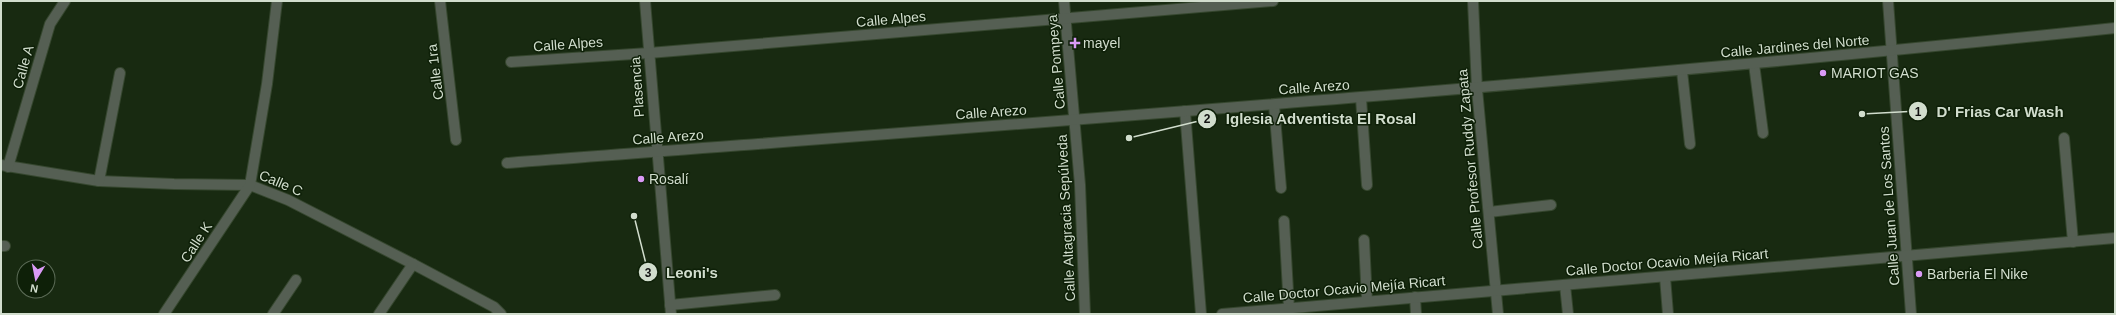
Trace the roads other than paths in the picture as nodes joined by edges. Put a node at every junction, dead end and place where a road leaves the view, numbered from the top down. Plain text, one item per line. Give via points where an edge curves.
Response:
1 (65, 1) edge
2 (277, 1) edge
3 (440, 1) edge
4 (645, 1) edge
5 (1064, 1) edge
6 (1273, 1) edge
7 (1472, 1) edge
8 (1888, 1) edge
9 (1066, 18) junction
10 (2115, 28) edge
11 (1892, 52) junction
12 (649, 53) junction
13 (511, 62) dead end
14 (1754, 64) junction
15 (1682, 71) junction
16 (120, 73) dead end
17 (1477, 89) junction
18 (1361, 98) junction
19 (1274, 105) junction
20 (1185, 111) junction
21 (1075, 120) junction
22 (1763, 133) dead end
23 (2064, 138) dead end
24 (456, 140) dead end
25 (1690, 144) dead end
26 (656, 152) junction
27 (507, 163) dead end
28 (5, 166) edge
29 (99, 181) junction
30 (250, 185) junction
31 (1367, 185) dead end
32 (1280, 188) dead end
33 (1551, 205) dead end
34 (1489, 212) junction
35 (1284, 221) dead end
36 (2115, 238) edge
37 (1364, 240) dead end
38 (2073, 242) junction
39 (1906, 257) junction
40 (413, 264) junction
41 (1666, 276) junction
42 (296, 280) dead end
43 (1565, 285) junction
44 (1496, 290) junction
45 (775, 295) dead end
46 (1415, 297) junction
47 (1367, 301) junction
48 (1289, 308) junction
49 (1323, 309) edge
50 (671, 310) edge
51 (495, 312) edge
52 (164, 314) edge
53 (273, 314) edge
54 (380, 314) edge
55 (1085, 314) edge
56 (1202, 314) edge
57 (1222, 314) edge
58 (1416, 314) edge
59 (1498, 314) edge
60 (1568, 314) edge
61 (1668, 314) edge
62 (1911, 314) edge

1 - 28 street, Calle A via 50,24
2 - 30 street via 267,84
3 - 24 street, Calle 1ra
4 - 12 street, Plasencia
5 - 9 street, Calle Pompeya
6 - 9 street, Calle Alpes
7 - 17 street, Calle Profesor Ruddy Zapata
8 - 11 street, Calle Juan de Los Santos
9 - 12 street, Calle Alpes
9 - 21 street, Calle Pompeya
10 - 11 street, Calle Jardines del Norte
11 - 14 street, Calle Jardines del Norte
11 - 39 street, Calle Juan de Los Santos
12 - 13 street, Calle Alpes
12 - 26 street, Plasencia
14 - 15 street, Calle Jardines del Norte
14 - 22 street
15 - 17 street, Calle Jardines del Norte
15 - 25 street
16 - 29 street
17 - 18 street, Calle Arezo
17 - 34 street, Calle Profesor Ruddy Zapata
18 - 19 street, Calle Arezo
18 - 31 street
19 - 20 street, Calle Arezo
19 - 32 street
20 - 21 street, Calle Arezo
20 - 56 street
21 - 26 street, Calle Arezo
21 - 55 street, Calle Altagracia Sepúlveda
23 - 38 street
26 - 27 street, Calle Arezo
26 - 50 street, Plasencia
28 - 29 street, Calle C
29 - 30 street, Calle C
30 - 40 street, Calle C via 288,200
30 - 52 street, Calle K
33 - 34 street
34 - 44 street, Calle Profesor Ruddy Zapata
35 - 48 street
36 - 38 street, Calle Doctor Ocavio Mejía Ricart
37 - 47 street
38 - 39 street, Calle Doctor Ocavio Mejía Ricart
39 - 41 street, Calle Doctor Ocavio Mejía Ricart
39 - 62 street, Calle Juan de Los Santos
40 - 51 street, Calle C
40 - 54 street
41 - 43 street, Calle Doctor Ocavio Mejía Ricart
41 - 61 street
42 - 53 street
43 - 44 street, Calle Doctor Ocavio Mejía Ricart
43 - 60 street
44 - 46 street, Calle Doctor Ocavio Mejía Ricart
44 - 59 street, Calle Profesor Ruddy Zapata
45 - 50 street
46 - 47 street, Calle Doctor Ocavio Mejía Ricart
46 - 58 street
47 - 49 street, Calle Doctor Ocavio Mejía Ricart
48 - 49 street, Calle Doctor Ocavio Mejía Ricart
48 - 57 street, Calle Doctor Ocavio Mejía Ricart

